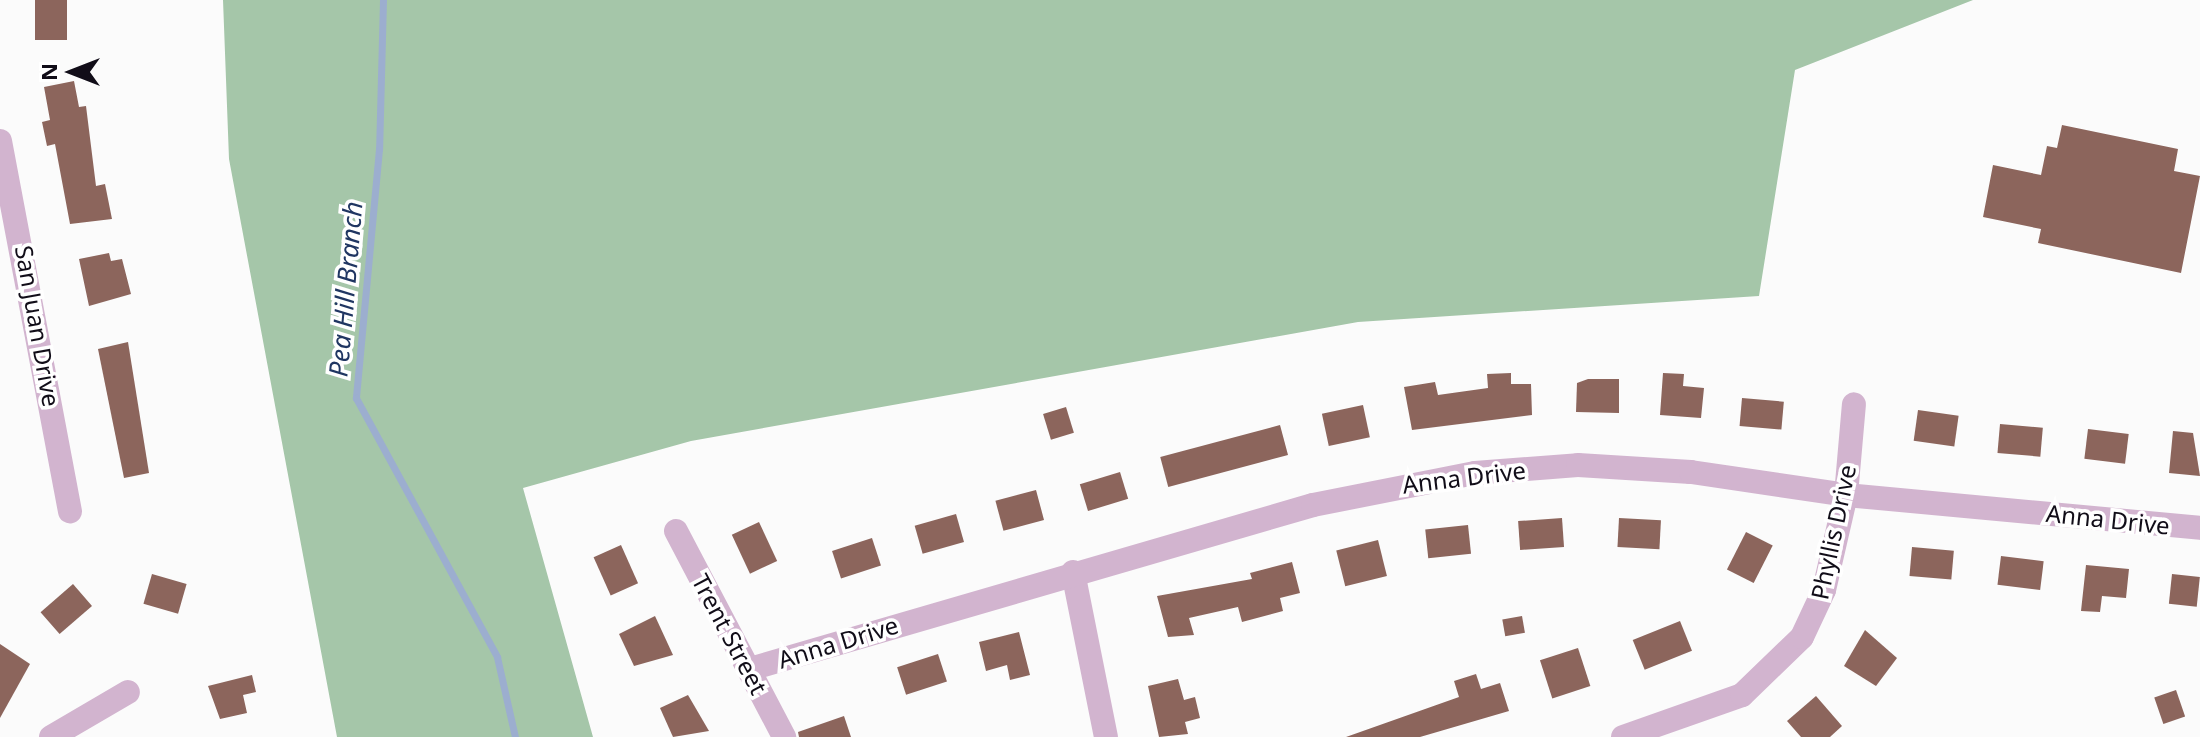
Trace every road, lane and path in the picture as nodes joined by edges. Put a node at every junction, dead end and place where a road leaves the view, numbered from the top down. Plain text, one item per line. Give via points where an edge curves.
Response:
1 (0, 141) edge
2 (1854, 404) dead end
3 (1846, 495) junction
4 (70, 511) dead end
5 (2200, 528) edge
6 (676, 531) dead end
7 (1073, 572) junction
8 (750, 669) junction
9 (128, 692) dead end
10 (51, 737) edge
11 (784, 737) edge
12 (1106, 737) edge
13 (1623, 737) edge

1 - 4 street, San Juan Drive
2 - 3 street, Phyllis Drive
3 - 5 street, Anna Drive
3 - 7 street, Anna Drive via 1788,483 1578,465 1475,473 1313,505
3 - 13 street, Phyllis Drive via 1824,590 1788,658 1719,708
6 - 8 street, Trent Street
7 - 8 street, Anna Drive
7 - 12 street
8 - 11 street, Trent Street
9 - 10 street

